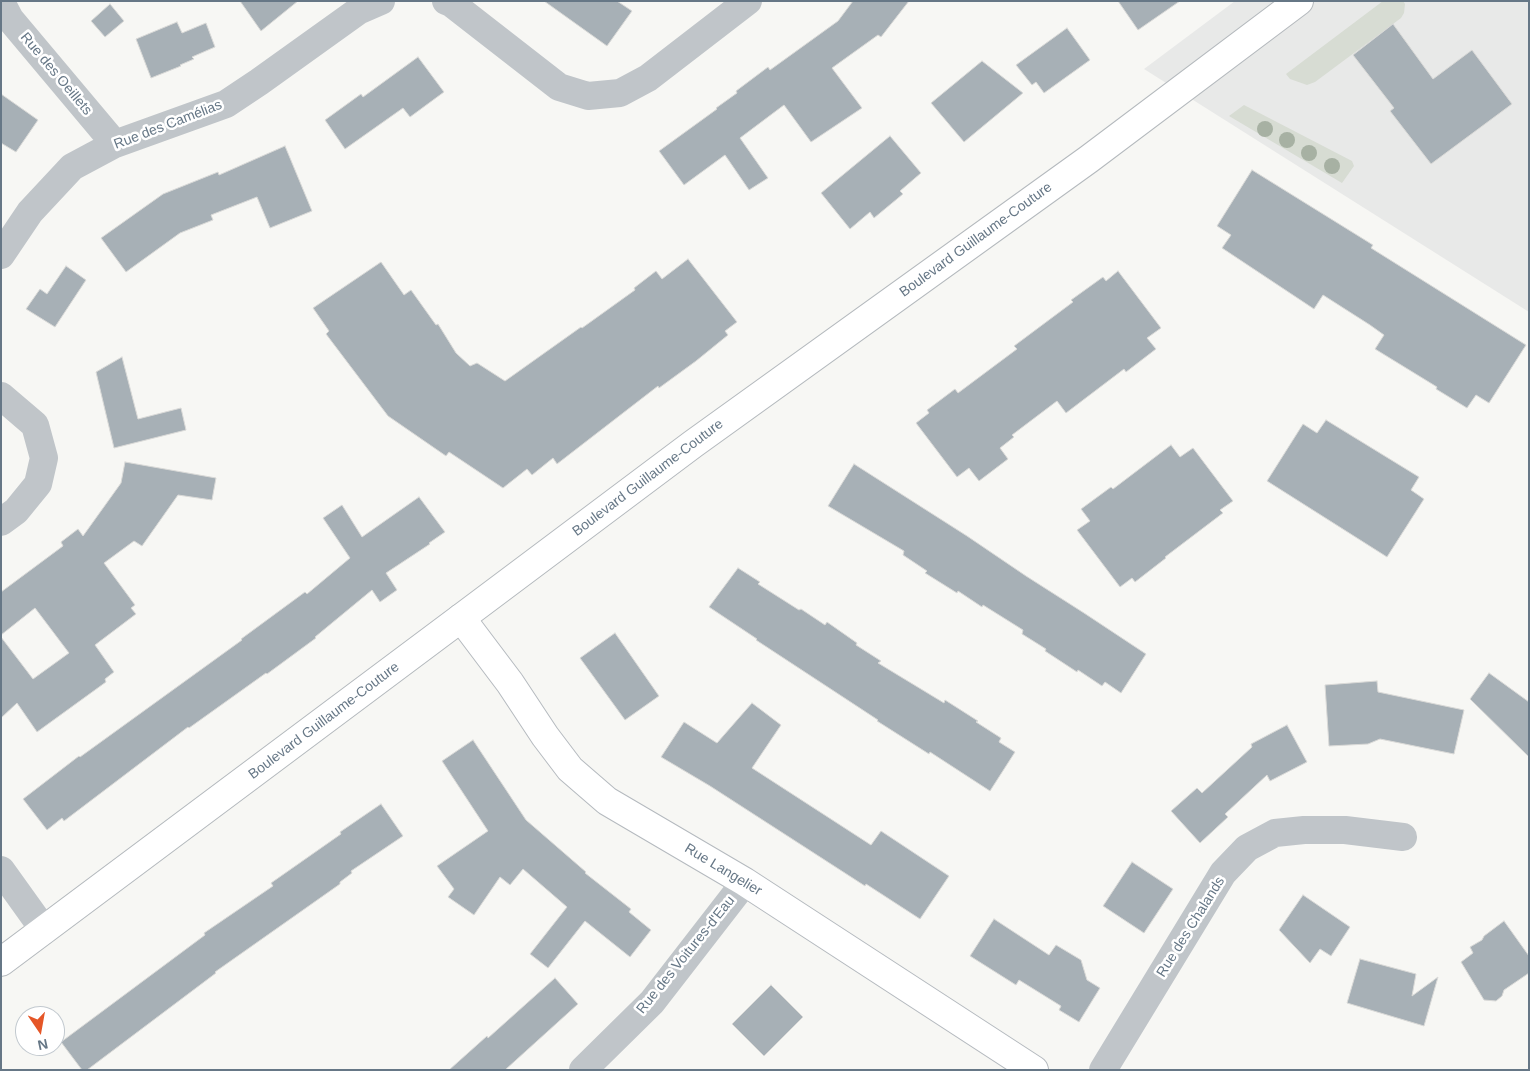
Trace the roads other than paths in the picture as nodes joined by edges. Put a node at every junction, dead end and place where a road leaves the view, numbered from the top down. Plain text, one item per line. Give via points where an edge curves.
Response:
1 (381, 1) edge
2 (446, 1) edge
3 (748, 1) edge
4 (1299, 1) edge
5 (1, 2) edge
6 (115, 144) junction
7 (1, 256) edge
8 (1, 396) edge
9 (1, 522) edge
10 (461, 618) junction
11 (1403, 837) dead end
12 (1, 870) edge
13 (745, 882) junction
14 (44, 930) junction
15 (1, 962) edge
16 (583, 1070) edge
17 (1034, 1070) edge
18 (1103, 1070) edge

1 - 6 street, Rue des Camélias via 358,11 226,104
2 - 3 street via 559,87 588,96 620,93 648,78
4 - 10 main road, Boulevard Guillaume-Couture via 1089,159 693,444
5 - 6 street, Rue des Oeillets via 10,19
6 - 7 street, Rue des Camélias via 72,167 30,212
8 - 9 street via 35,425 44,458 38,484 16,511
10 - 13 main road, Rue Langelier via 570,769 607,801
10 - 14 main road, Boulevard Guillaume-Couture
11 - 18 street, Rue des Chalands via 1345,830 1304,830 1275,833 1247,848 1223,873
12 - 14 street
13 - 16 street, Rue des Voitures-d'Eau via 652,1002
13 - 17 main road, Rue Langelier
14 - 15 main road, Boulevard Guillaume-Couture

